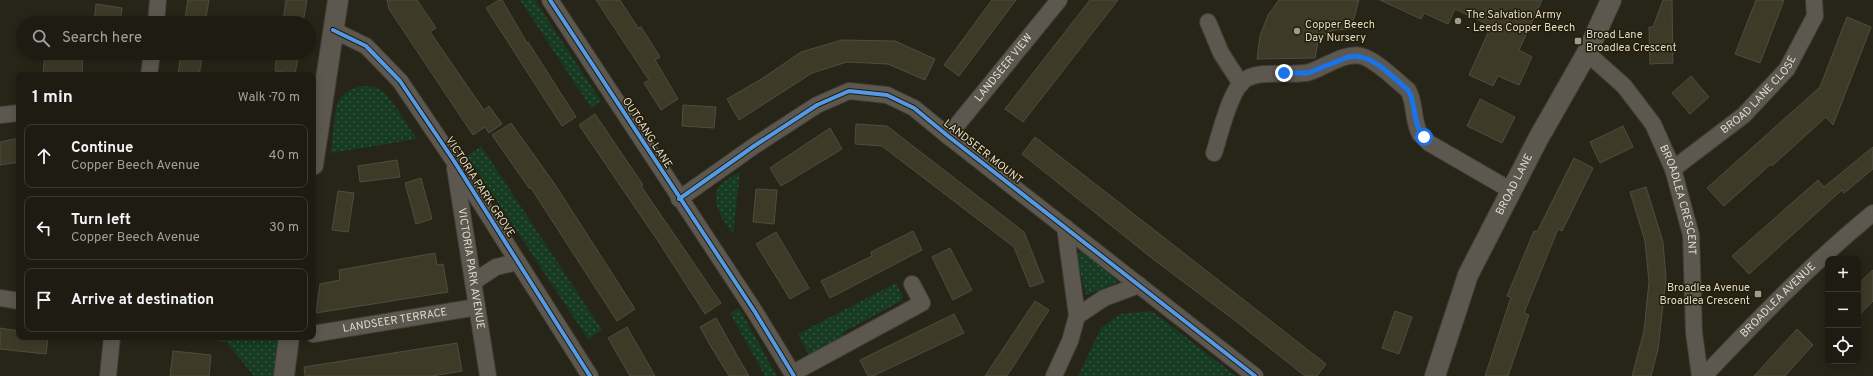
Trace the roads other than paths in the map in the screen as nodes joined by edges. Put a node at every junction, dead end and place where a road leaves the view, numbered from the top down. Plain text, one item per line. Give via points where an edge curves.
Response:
1 (158, 0) edge
2 (338, 0) edge
3 (550, 0) edge
4 (1059, 0) edge
5 (1611, 0) edge
6 (1814, 0) edge
7 (157, 16) edge
8 (1208, 22) dead end
9 (333, 30) junction
10 (1587, 53) junction
11 (151, 60) edge
12 (149, 72) edge
13 (1242, 84) junction
14 (1, 113) edge
15 (16, 114) edge
16 (948, 136) junction
17 (316, 145) edge
18 (1214, 153) dead end
19 (454, 161) junction
20 (1673, 169) junction
21 (1512, 190) junction
22 (679, 199) junction
23 (1873, 213) edge
24 (1065, 227) junction
25 (518, 262) junction
26 (473, 282) junction
27 (912, 284) dead end
28 (1139, 285) junction
29 (0, 298) edge
30 (16, 301) edge
31 (477, 307) junction
32 (1077, 316) junction
33 (316, 334) edge
34 (112, 340) edge
35 (290, 340) edge
36 (794, 374) edge
37 (108, 376) edge
38 (284, 376) edge
39 (488, 376) edge
40 (590, 376) edge
41 (1054, 376) edge
42 (1255, 376) edge
43 (1435, 376) edge
44 (1700, 376) edge
45 (1704, 376) edge

1 - 7 street
2 - 9 street
3 - 22 street, OUTGANG LANE
4 - 16 street, LANDSEER VIEW
5 - 10 street, BROAD LANE
6 - 20 street, BROAD LANE CLOSE via 1815,16 1787,69 1744,115
8 - 13 street via 1221,53
9 - 17 street
9 - 19 street, VICTORIA PARK GROVE via 366,46 400,81
10 - 20 street, BROADLEA CRESCENT via 1624,86 1653,124
10 - 21 street, BROAD LANE
11 - 12 street
13 - 18 street via 1237,88 1230,104
13 - 21 street via 1246,79 1261,75 1308,73 1354,55 1366,57 1408,90 1412,97 1420,134 1429,143
14 - 15 street
16 - 22 street, LANDSEER MOUNT via 914,108 887,95 849,91 817,105
16 - 24 street, LANDSEER MOUNT
19 - 25 street, VICTORIA PARK GROVE
19 - 26 street, VICTORIA PARK AVENUE
20 - 44 street, BROADLEA CRESCENT via 1691,235 1694,333
21 - 43 street, BROAD LANE via 1468,275
22 - 36 street, OUTGANG LANE
23 - 45 street, BROADLEA AVENUE via 1833,245 1788,288
24 - 28 street, LANDSEER MOUNT
24 - 32 street
25 - 26 street via 496,267
25 - 40 street, VICTORIA PARK GROVE
26 - 31 street, VICTORIA PARK AVENUE
27 - 36 street, OUTGANG LANE via 922,303
28 - 32 street via 1104,298
28 - 42 street, LANDSEER MOUNT
29 - 30 street
31 - 33 street, LANDSEER TERRACE
31 - 39 street, VICTORIA PARK AVENUE
32 - 41 street via 1070,341
34 - 37 street
35 - 38 street

